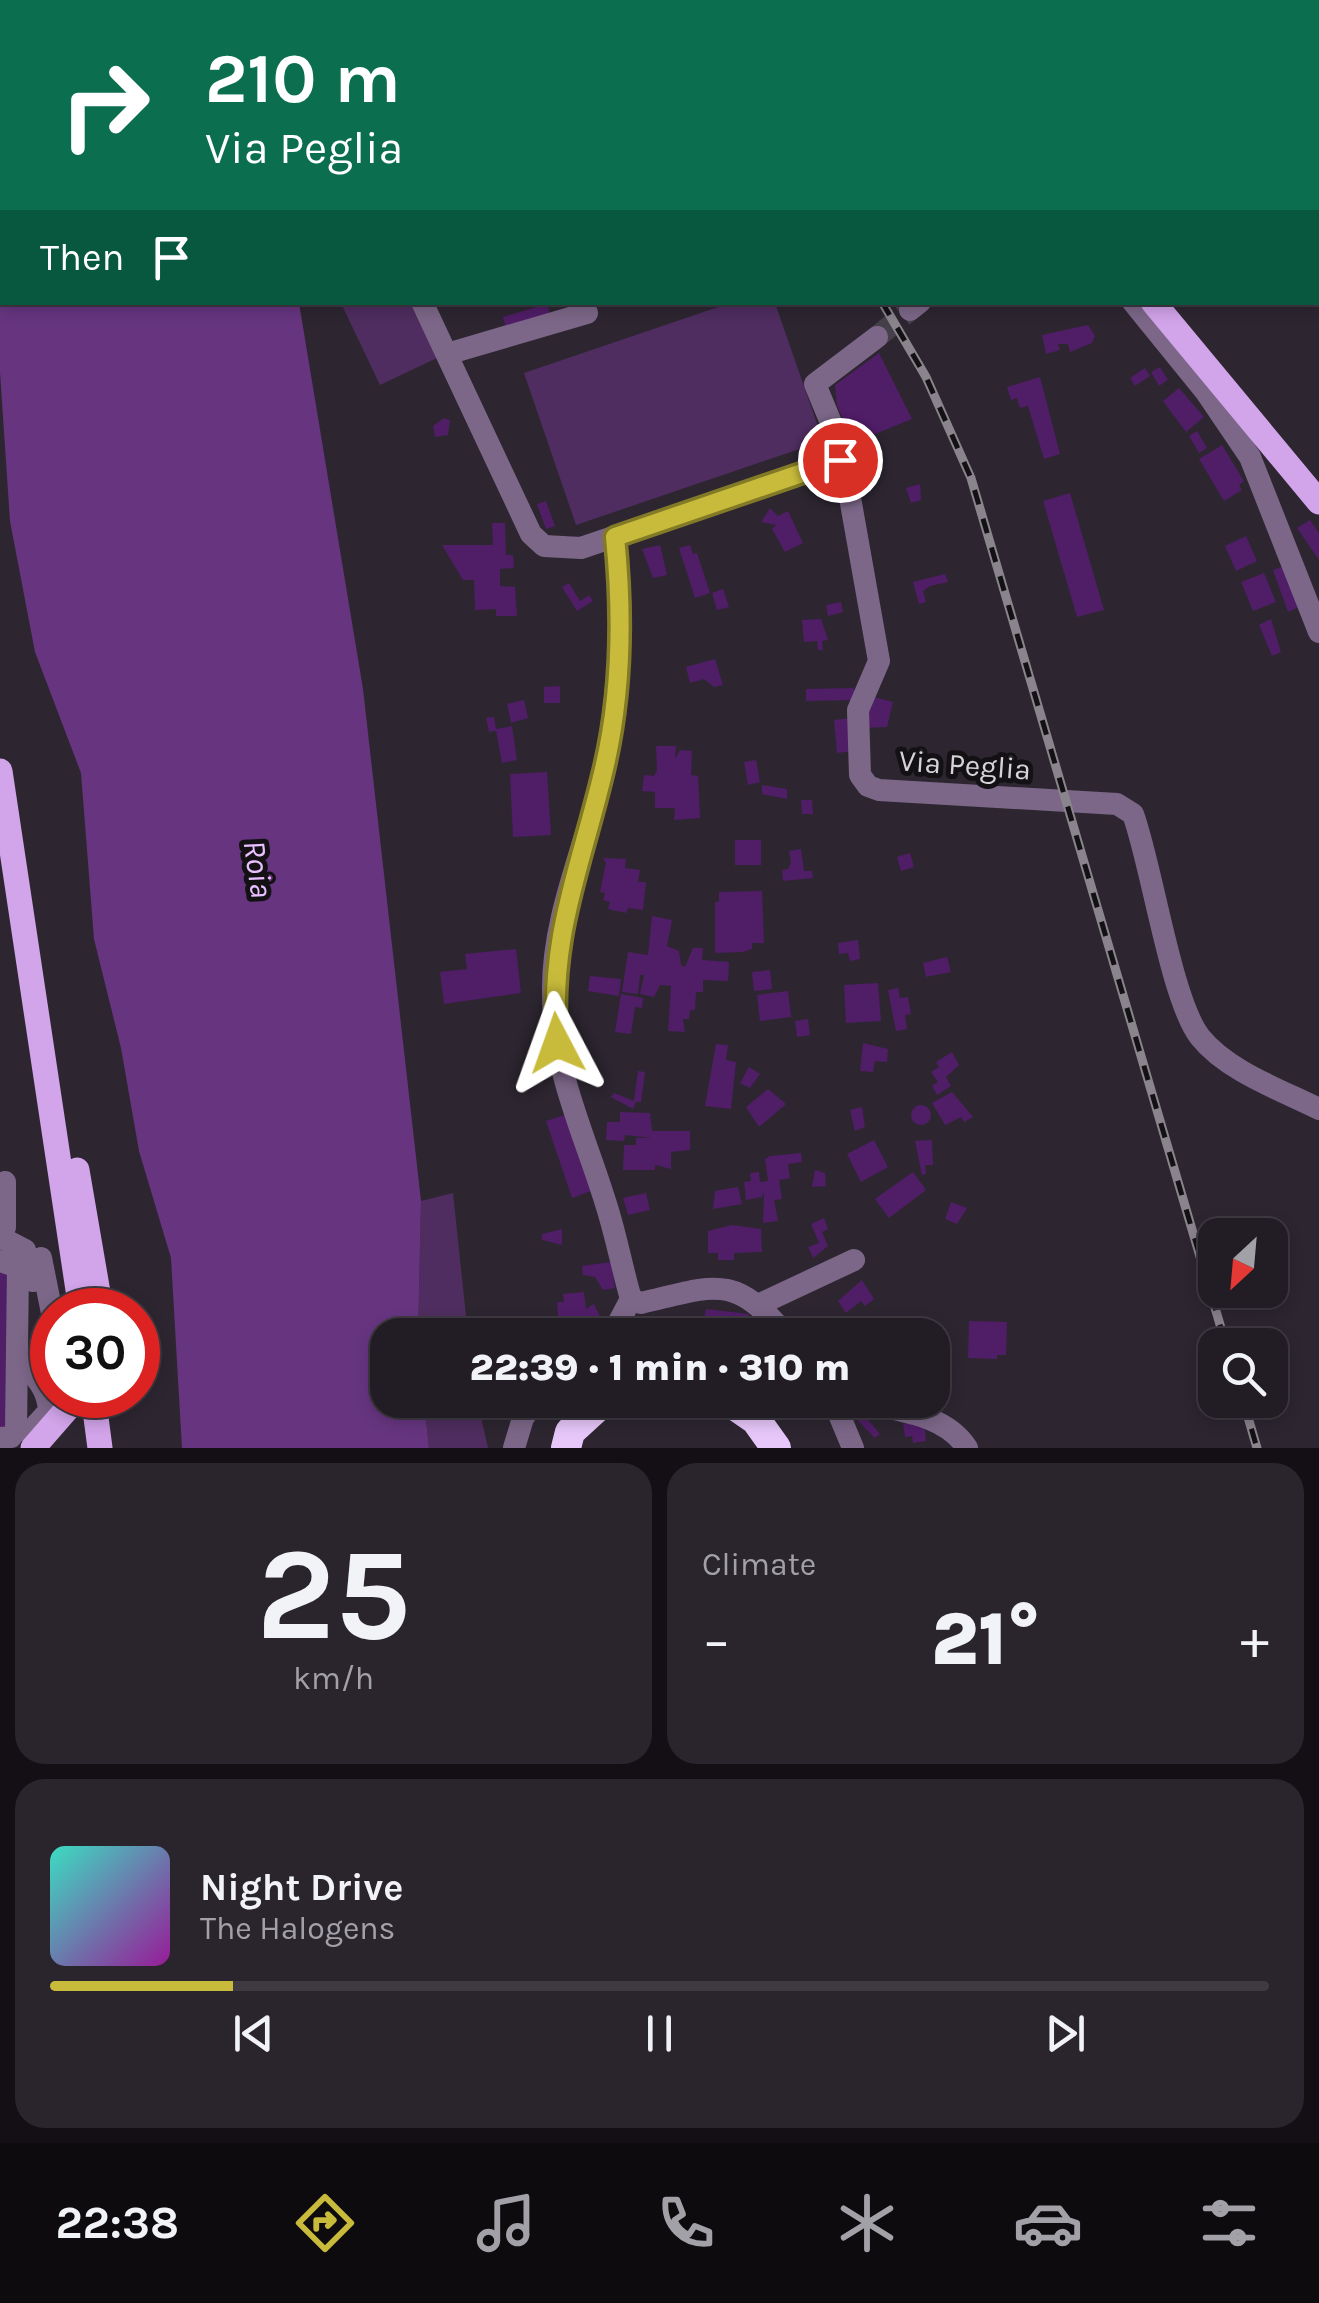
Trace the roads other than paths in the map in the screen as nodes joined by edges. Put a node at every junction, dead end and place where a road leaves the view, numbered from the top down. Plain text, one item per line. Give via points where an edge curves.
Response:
1 (423, 305) edge
2 (1135, 305) edge
3 (1155, 305) edge
4 (588, 313) dead end
5 (877, 338) tunnel mouth
6 (447, 354) junction
7 (840, 460) junction
8 (1319, 502) edge
9 (615, 537) junction
10 (1319, 632) edge
11 (0, 771) edge
12 (24, 936) junction
13 (1319, 1109) edge
14 (5, 1182) dead end
15 (3, 1236) edge
16 (854, 1260) dead end
17 (0, 1261) edge
18 (32, 1288) edge
19 (48, 1288) edge
20 (60, 1288) edge
21 (77, 1288) edge
22 (97, 1288) edge
23 (631, 1300) junction
24 (758, 1305) junction
25 (621, 1318) edge
26 (770, 1318) edge
27 (17, 1361) junction
28 (30, 1370) edge
29 (40, 1418) edge
30 (59, 1418) edge
31 (104, 1418) edge
32 (523, 1418) edge
33 (585, 1418) edge
34 (753, 1418) edge
35 (841, 1418) edge
36 (925, 1418) edge
37 (0, 1438) edge
38 (0, 1448) edge
39 (33, 1448) edge
40 (100, 1448) edge
41 (514, 1448) edge
42 (566, 1448) edge
43 (776, 1448) edge
44 (853, 1448) edge
45 (967, 1448) edge

1 - 6 street
2 - 10 street via 1250,457
3 - 8 main road
4 - 6 street
5 - 7 street via 814,384 841,447
6 - 9 street via 531,534 559,549
7 - 9 street
7 - 13 street, Via Peglia via 878,661 858,710 860,775 868,786 1117,804 1134,814 1186,1010 1200,1037 1267,1084
9 - 23 street via 620,653 614,712 564,907 553,990 559,1070
11 - 12 main road
12 - 20 main road via 22,1009
12 - 21 main road
12 - 22 main road via 51,1021
14 - 15 street
15 - 18 street via 26,1250
15 - 19 street via 38,1252
16 - 24 street
17 - 27 street via 18,1267
23 - 24 street via 718,1288 743,1293
23 - 25 street
24 - 26 street
27 - 28 street
27 - 37 street via 16,1430
29 - 38 street via 19,1441
30 - 39 main road
31 - 40 main road, bridge
32 - 41 street
33 - 42 highway via 570,1432
34 - 43 highway
35 - 44 street
36 - 45 street via 958,1433

